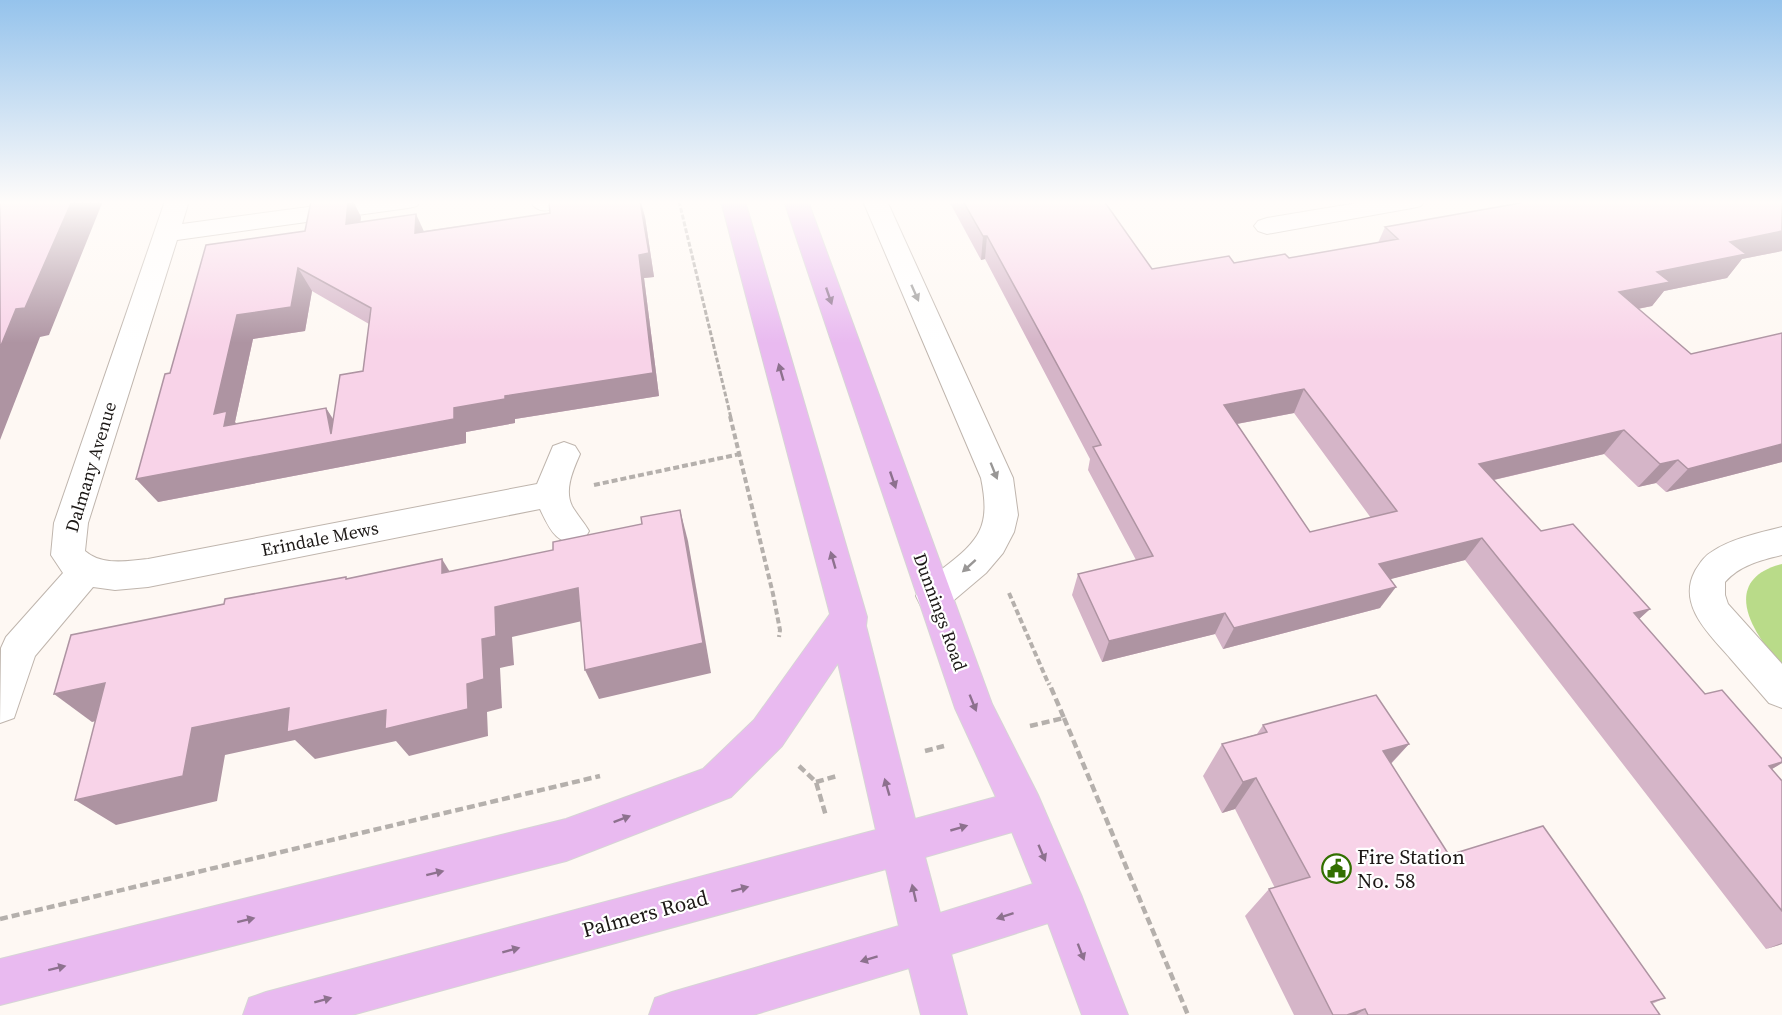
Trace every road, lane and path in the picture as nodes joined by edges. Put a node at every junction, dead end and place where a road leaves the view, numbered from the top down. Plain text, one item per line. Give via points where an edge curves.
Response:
1 (161, 248) edge
2 (691, 248) edge
3 (746, 248) edge
4 (813, 248) edge
5 (895, 248) edge
6 (564, 454) dead end
7 (740, 454) junction
8 (553, 494) junction
9 (572, 531) dead end
10 (1782, 541) edge
11 (86, 571) junction
12 (934, 596) junction
13 (849, 616) junction
14 (778, 640) dead end
15 (1782, 691) edge
16 (0, 706) edge
17 (1064, 718) dead end
18 (605, 775) dead end
19 (1023, 809) junction
20 (902, 843) junction
21 (1060, 897) junction
22 (0, 919) edge
23 (925, 942) junction
24 (0, 982) edge
25 (688, 1013) edge
26 (266, 1015) edge
27 (944, 1015) edge
28 (1105, 1015) edge
29 (1188, 1015) edge

1 - 11 street, Dalmany Avenue via 71,523 68,555
2 - 7 path
13 -> 3 main road
4 -> 12 main road, Dunnings Road
5 -> 12 street via 998,478 1002,499 1002,518 994,537 975,561
6 - 8 street via 553,481
7 - 8 path
7 - 14 path via 779,621
8 - 9 street via 554,507
8 - 11 street, Erindale Mews via 148,573 108,577
10 - 15 street via 1724,560 1705,585 1712,612
11 - 16 street via 19,648
12 -> 19 main road, Dunnings Road via 974,708
20 -> 13 main road via 848,626
24 -> 13 main road via 566,840 717,783 768,734
17 - 29 path
18 - 22 path
20 -> 19 main road, Palmers Road
19 -> 21 main road, Dunnings Road
23 -> 20 main road
26 -> 20 main road, Palmers Road
21 -> 23 main road
21 -> 28 main road, Dunnings Road
23 -> 25 main road
23 - 27 main road

